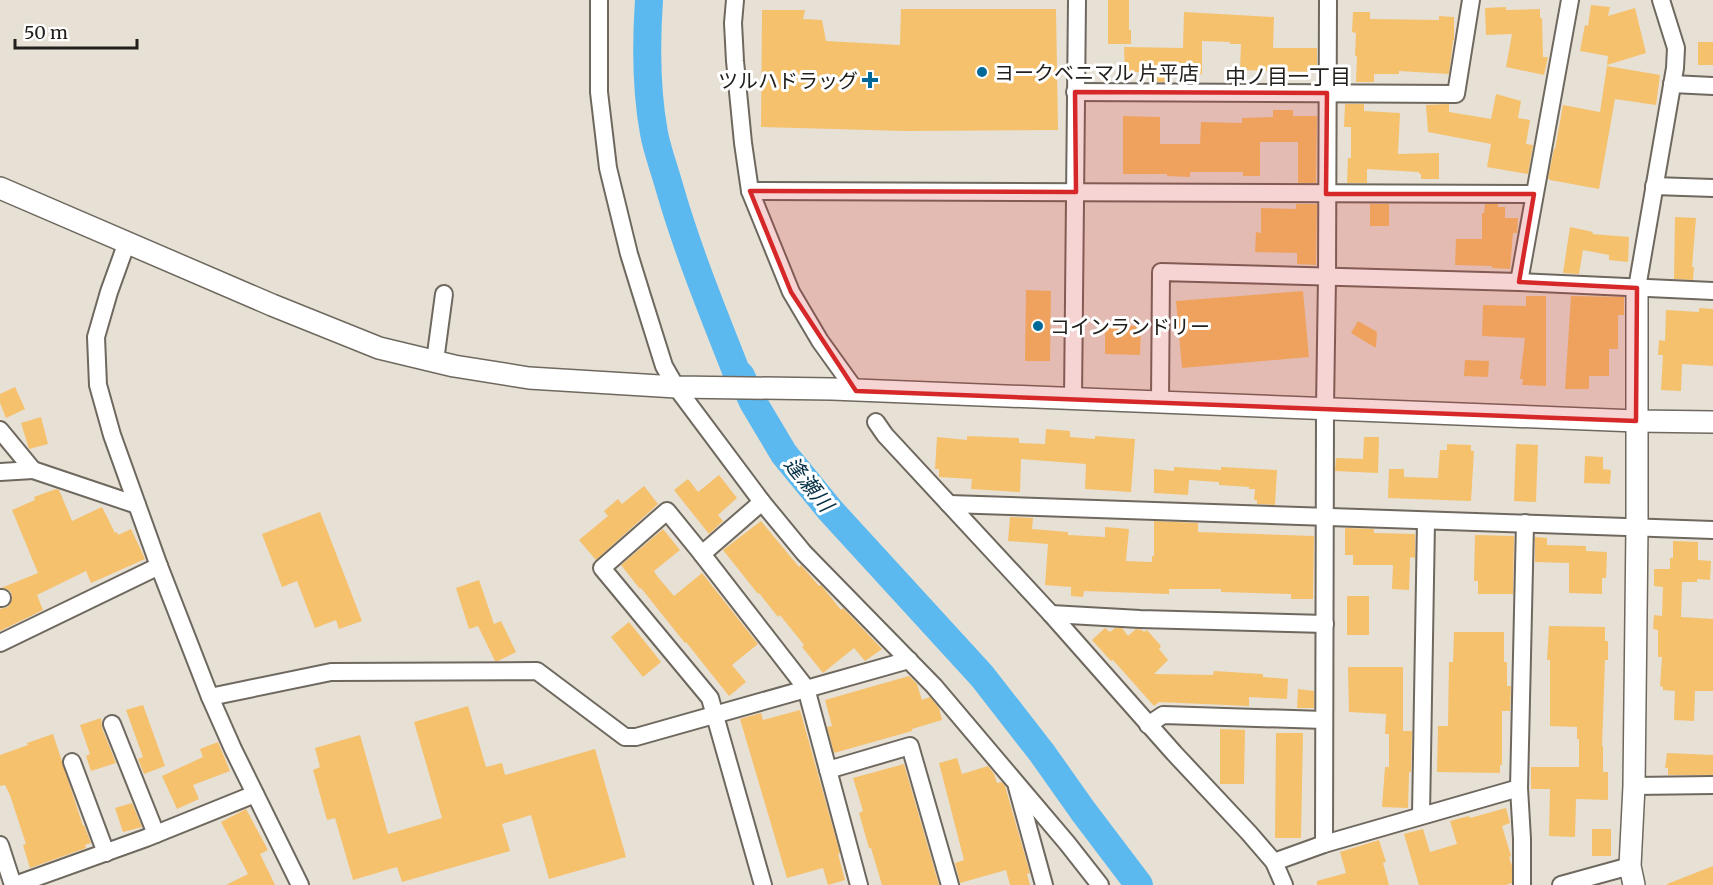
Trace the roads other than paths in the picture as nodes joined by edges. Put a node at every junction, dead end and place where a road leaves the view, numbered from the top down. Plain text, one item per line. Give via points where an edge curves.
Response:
1 (599, 0) edge
2 (735, 0) edge
3 (1077, 0) edge
4 (1328, 0) edge
5 (1471, 0) edge
6 (1564, 0) edge
7 (1570, 0) edge
8 (1576, 0) edge
9 (1661, 0) edge
10 (1672, 84) junction
11 (1713, 86) edge
12 (1075, 92) junction
13 (1327, 93) junction
14 (1654, 186) junction
15 (0, 188) edge
16 (1713, 188) edge
17 (750, 191) junction
18 (1076, 192) junction
19 (1326, 194) junction
20 (1534, 194) junction
21 (127, 242) junction
22 (1327, 278) junction
23 (1519, 282) junction
24 (1637, 288) junction
25 (1713, 291) edge
26 (444, 294) dead end
27 (435, 361) junction
28 (681, 386) junction
29 (856, 391) junction
30 (1073, 399) junction
31 (1160, 401) junction
32 (1324, 408) junction
33 (1636, 421) junction
34 (876, 422) dead end
35 (1713, 422) edge
36 (0, 430) edge
37 (33, 470) junction
38 (0, 472) edge
39 (762, 502) junction
40 (949, 504) junction
41 (137, 505) junction
42 (1324, 516) junction
43 (1425, 521) junction
44 (1525, 523) junction
45 (1637, 527) junction
46 (1713, 530) edge
47 (702, 554) junction
48 (159, 566) junction
49 (1051, 614) junction
50 (1325, 624) junction
51 (0, 644) edge
52 (909, 660) junction
53 (806, 687) junction
54 (210, 697) junction
55 (716, 714) junction
56 (1324, 720) junction
57 (112, 724) dead end
58 (1149, 724) junction
59 (72, 762) dead end
60 (828, 770) junction
61 (1015, 780) junction
62 (1713, 785) edge
63 (1634, 786) junction
64 (1519, 788) junction
65 (255, 794) junction
66 (1421, 815) junction
67 (156, 834) junction
68 (1324, 844) junction
69 (0, 845) edge
70 (106, 852) junction
71 (1274, 862) junction
72 (1632, 876) edge
73 (14, 885) edge
74 (300, 885) edge
75 (763, 885) edge
76 (860, 885) edge
77 (950, 885) edge
78 (1044, 885) edge
79 (1100, 885) edge
80 (1284, 885) edge
81 (1522, 885) edge
82 (1561, 885) edge

1 - 28 street via 599,92 608,168 629,255 664,366
2 - 17 street via 735,61
3 - 12 street
4 - 13 street
5 - 13 street via 1456,94
6 - 7 street
7 - 8 street
7 - 20 street
9 - 10 street via 1677,48
10 - 11 street
10 - 14 street
12 - 13 street
12 - 18 street
13 - 19 street
14 - 16 street
14 - 24 street
15 - 21 street
17 - 18 street
17 - 29 street via 791,292
18 - 19 street
18 - 30 street
19 - 20 street
19 - 22 street
20 - 23 street
21 - 27 street via 379,348
21 - 41 street via 96,336 97,365 98,385
22 - 23 street
22 - 31 street via 1161,272
22 - 32 street
23 - 24 street
24 - 25 street
24 - 33 street
26 - 27 street
27 - 28 street via 529,378
28 - 29 street
28 - 39 street
29 - 30 street
30 - 31 street
31 - 32 street
32 - 33 street
32 - 42 street
33 - 35 street
33 - 45 street
34 - 40 street
36 - 37 street
37 - 38 street
37 - 41 street
39 - 47 street
39 - 52 street via 804,554
40 - 42 street
40 - 49 street
41 - 48 street
42 - 43 street
42 - 50 street
43 - 44 street
43 - 66 street
44 - 45 street
44 - 64 street
45 - 46 street
45 - 63 street
47 - 53 street
47 - 55 street via 667,511 602,568 710,698
48 - 51 street
48 - 54 street
49 - 50 street
49 - 58 street
50 - 56 street
52 - 53 street
52 - 61 street
53 - 55 street
53 - 60 street
54 - 55 street via 331,672 537,671 625,737
54 - 65 street
55 - 75 street
56 - 58 street via 1163,716
56 - 68 street
57 - 67 street
58 - 71 street
59 - 70 street
60 - 76 street
60 - 77 street via 910,746
61 - 78 street
61 - 79 street
62 - 63 street
63 - 72 street
64 - 66 street
64 - 81 street
65 - 67 street
65 - 74 street
66 - 68 street
67 - 70 street
68 - 71 street
69 - 73 street
70 - 73 street
71 - 80 street
72 - 82 street

